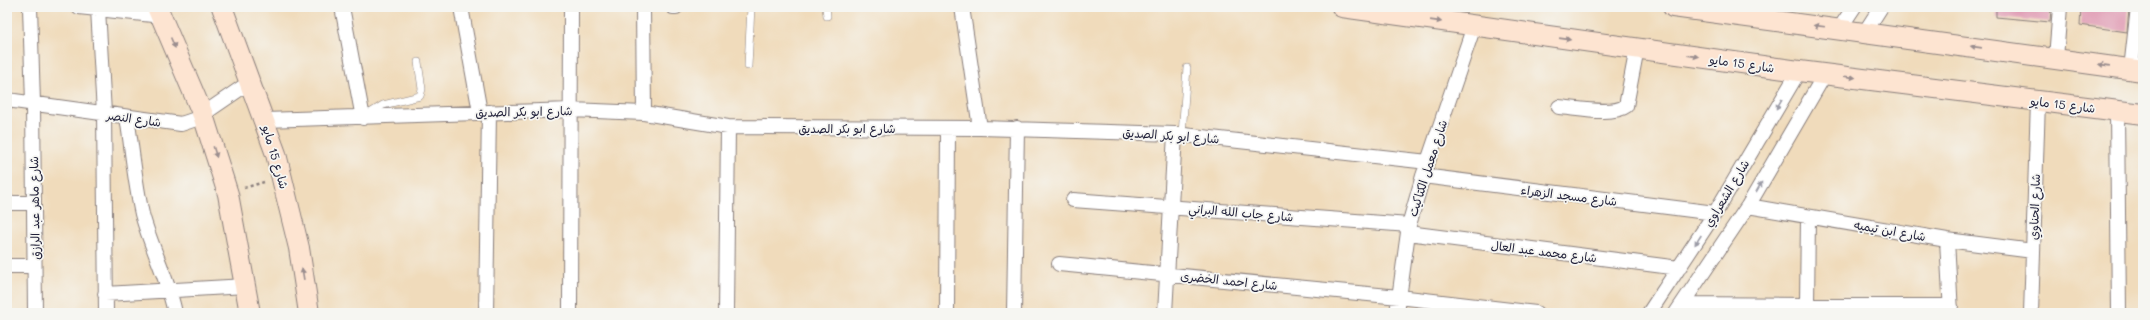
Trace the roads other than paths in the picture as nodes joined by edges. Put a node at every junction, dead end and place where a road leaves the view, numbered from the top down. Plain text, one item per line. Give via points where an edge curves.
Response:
1 (30, 7) edge
2 (79, 7) edge
3 (211, 7) edge
4 (222, 7) edge
5 (342, 7) edge
6 (461, 7) edge
7 (571, 7) edge
8 (643, 7) edge
9 (673, 7) edge
10 (676, 7) edge
11 (751, 7) edge
12 (826, 7) edge
13 (962, 7) edge
14 (1342, 7) edge
15 (1673, 7) edge
16 (1854, 7) edge
17 (1881, 7) edge
18 (2060, 7) edge
19 (2138, 7) edge
20 (98, 9) junction
21 (160, 12) edge
22 (828, 16) dead end
23 (1474, 26) junction
24 (1840, 28) junction
25 (1865, 32) junction
26 (1637, 48) junction
27 (2056, 58) junction
28 (418, 62) dead end
29 (748, 66) dead end
30 (1187, 68) dead end
31 (2137, 70) edge
32 (1799, 71) junction
33 (1825, 74) junction
34 (250, 82) junction
35 (7, 100) edge
36 (2038, 101) junction
37 (33, 103) junction
38 (1559, 106) dead end
39 (571, 110) junction
40 (2117, 111) junction
41 (484, 112) junction
42 (644, 113) junction
43 (104, 114) junction
44 (203, 114) junction
45 (2143, 114) edge
46 (128, 117) junction
47 (362, 118) junction
48 (265, 120) junction
49 (728, 127) junction
50 (948, 128) junction
51 (980, 128) junction
52 (1017, 128) junction
53 (1179, 134) junction
54 (1428, 162) junction
55 (1423, 176) junction
56 (1073, 200) dead end
57 (7, 203) edge
58 (34, 203) junction
59 (1171, 206) junction
60 (1748, 206) junction
61 (1715, 213) junction
62 (1808, 217) junction
63 (1408, 229) junction
64 (1947, 240) junction
65 (2032, 252) junction
66 (1060, 264) dead end
67 (7, 266) edge
68 (34, 266) junction
69 (1680, 268) junction
70 (1167, 274) junction
71 (246, 286) junction
72 (170, 290) junction
73 (106, 294) junction
74 (1399, 297) junction
75 (1807, 305) junction
76 (1679, 308) edge
77 (1951, 310) edge
78 (35, 313) edge
79 (106, 313) edge
80 (175, 313) edge
81 (250, 313) edge
82 (309, 313) edge
83 (486, 313) edge
84 (570, 313) edge
85 (726, 313) edge
86 (947, 313) edge
87 (1014, 313) edge
88 (1165, 313) edge
89 (1397, 313) edge
90 (1536, 313) edge
91 (1649, 313) edge
92 (2031, 313) edge
93 (2119, 313) edge

1 - 37 street, شارع ماهر عبد الرازق
2 - 20 street
3 - 34 main road
4 - 34 main road, شارع 15 مايو
5 - 47 street
6 - 41 street
7 - 39 street
8 - 42 street
9 - 10 street
11 - 29 lane
12 - 22 lane
13 - 51 street
14 -> 23 main road, شارع 15 مايو
24 -> 15 main road
16 - 24 street
17 - 25 street
18 - 27 street
19 - 31 street
20 - 21 street
20 - 43 street
21 -> 44 main road
23 -> 26 main road, شارع 15 مايو
23 - 54 street, شارع معمل الكتاكيت
24 - 25 main road
27 -> 25 main road
26 -> 32 main road, شارع 15 مايو
26 - 38 street via 1626,106 1622,109 1612,111
31 -> 27 main road
28 - 47 lane via 422,89 420,96 382,105
30 - 53 lane
32 - 33 main road, شارع 15 مايو
32 -> 61 street, شارع الشعراوي
33 -> 36 main road, شارع 15 مايو
60 -> 33 street, شارع الشعراوي
34 - 44 street, شارع النصر
34 - 48 main road, شارع 15 مايو
35 - 37 street, شارع النصر
36 - 40 main road, شارع 15 مايو
36 - 65 street, شارع الحناوي
37 - 43 street, شارع النصر
37 - 58 street, شارع ماهر عبد الرازق
39 - 41 street, شارع ابو بكر الصديق
39 - 42 street, شارع ابو بكر الصديق
39 - 84 street
40 - 45 main road, شارع 15 مايو
40 - 93 street
41 - 47 street, شارع ابو بكر الصديق
41 - 83 street
42 - 49 street, شارع ابو بكر الصديق
43 - 46 street, شارع النصر
43 - 73 street
44 - 46 street, شارع النصر via 181,124
44 -> 71 main road via 228,194
46 - 72 street via 142,213 150,241
47 - 48 street, شارع ابو بكر الصديق
82 -> 48 main road, شارع 15 مايو via 299,248 282,176
49 - 50 street, شارع ابو بكر الصديق
49 - 85 street
50 - 51 street, شارع ابو بكر الصديق
50 - 86 street
51 - 52 street, شارع ابو بكر الصديق
52 - 53 street, شارع ابو بكر الصديق
52 - 87 street
53 - 54 street, شارع ابو بكر الصديق
53 - 59 street
54 - 55 street, شارع معمل الكتاكيت
55 - 61 street, شارع مسجد الزهراء
55 - 63 street, شارع معمل الكتاكيت
56 - 59 street, شارع جاب الله البراني
57 - 58 street
58 - 68 street, شارع ماهر عبد الرازق
59 - 63 street, شارع جاب الله البراني
59 - 70 street
60 - 62 street, شارع ابن تيميه
60 - 76 street, شارع الشعراوي
61 -> 69 street, شارع الشعراوي
62 - 64 street, شارع ابن تيميه
62 - 75 street
63 - 69 street, شارع محمد عبد العال
63 - 74 street, شارع معمل الكتاكيت
64 - 65 street, شارع ابن تيميه
64 - 77 street
65 - 92 street, شارع الحناوي
66 - 70 street, شارع احمد الخضرى
67 - 68 street
68 - 78 street, شارع ماهر عبد الرازق
69 - 91 street, شارع الشعراوي
70 - 74 street, شارع احمد الخضرى
70 - 88 street
71 - 72 street
71 - 81 main road
72 - 73 street
72 - 80 street
73 - 79 street
74 - 89 street, شارع معمل الكتاكيت
74 - 90 street, شارع احمد الخضرى
75 - 76 street
75 - 77 street

